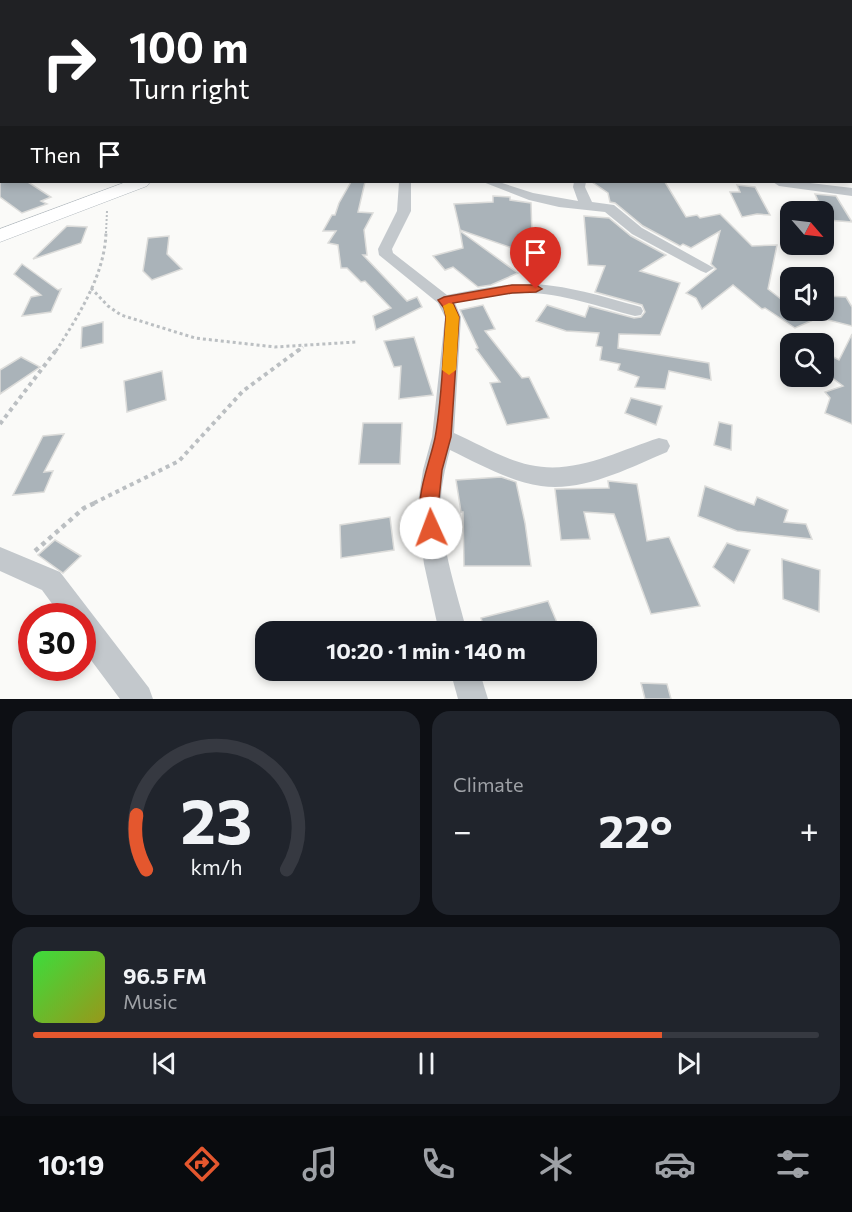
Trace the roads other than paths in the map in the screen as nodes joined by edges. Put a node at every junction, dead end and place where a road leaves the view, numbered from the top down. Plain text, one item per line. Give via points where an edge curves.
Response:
1 (138, 183) edge
2 (405, 183) edge
3 (492, 183) edge
4 (580, 183) edge
5 (793, 183) edge
6 (808, 184) edge
7 (852, 192) edge
8 (587, 206) junction
9 (0, 236) edge
10 (706, 268) dead end
11 (444, 300) junction
12 (634, 311) dead end
13 (443, 437) junction
14 (659, 446) dead end
15 (8, 562) edge
16 (67, 603) edge
17 (450, 621) edge
18 (96, 643) edge
19 (467, 681) edge
20 (138, 699) edge
21 (473, 699) edge

1 - 9 main road
2 - 11 street via 404,211 385,249 386,255
3 - 8 street via 529,196
4 - 8 street
5 - 6 street
6 - 7 street
8 - 10 street via 609,208 638,231
11 - 12 street via 536,289 568,293
11 - 13 street via 453,317
13 - 14 street via 526,472 556,477 597,470
13 - 17 street via 429,509
15 - 16 street via 51,581
18 - 20 street
19 - 21 street

